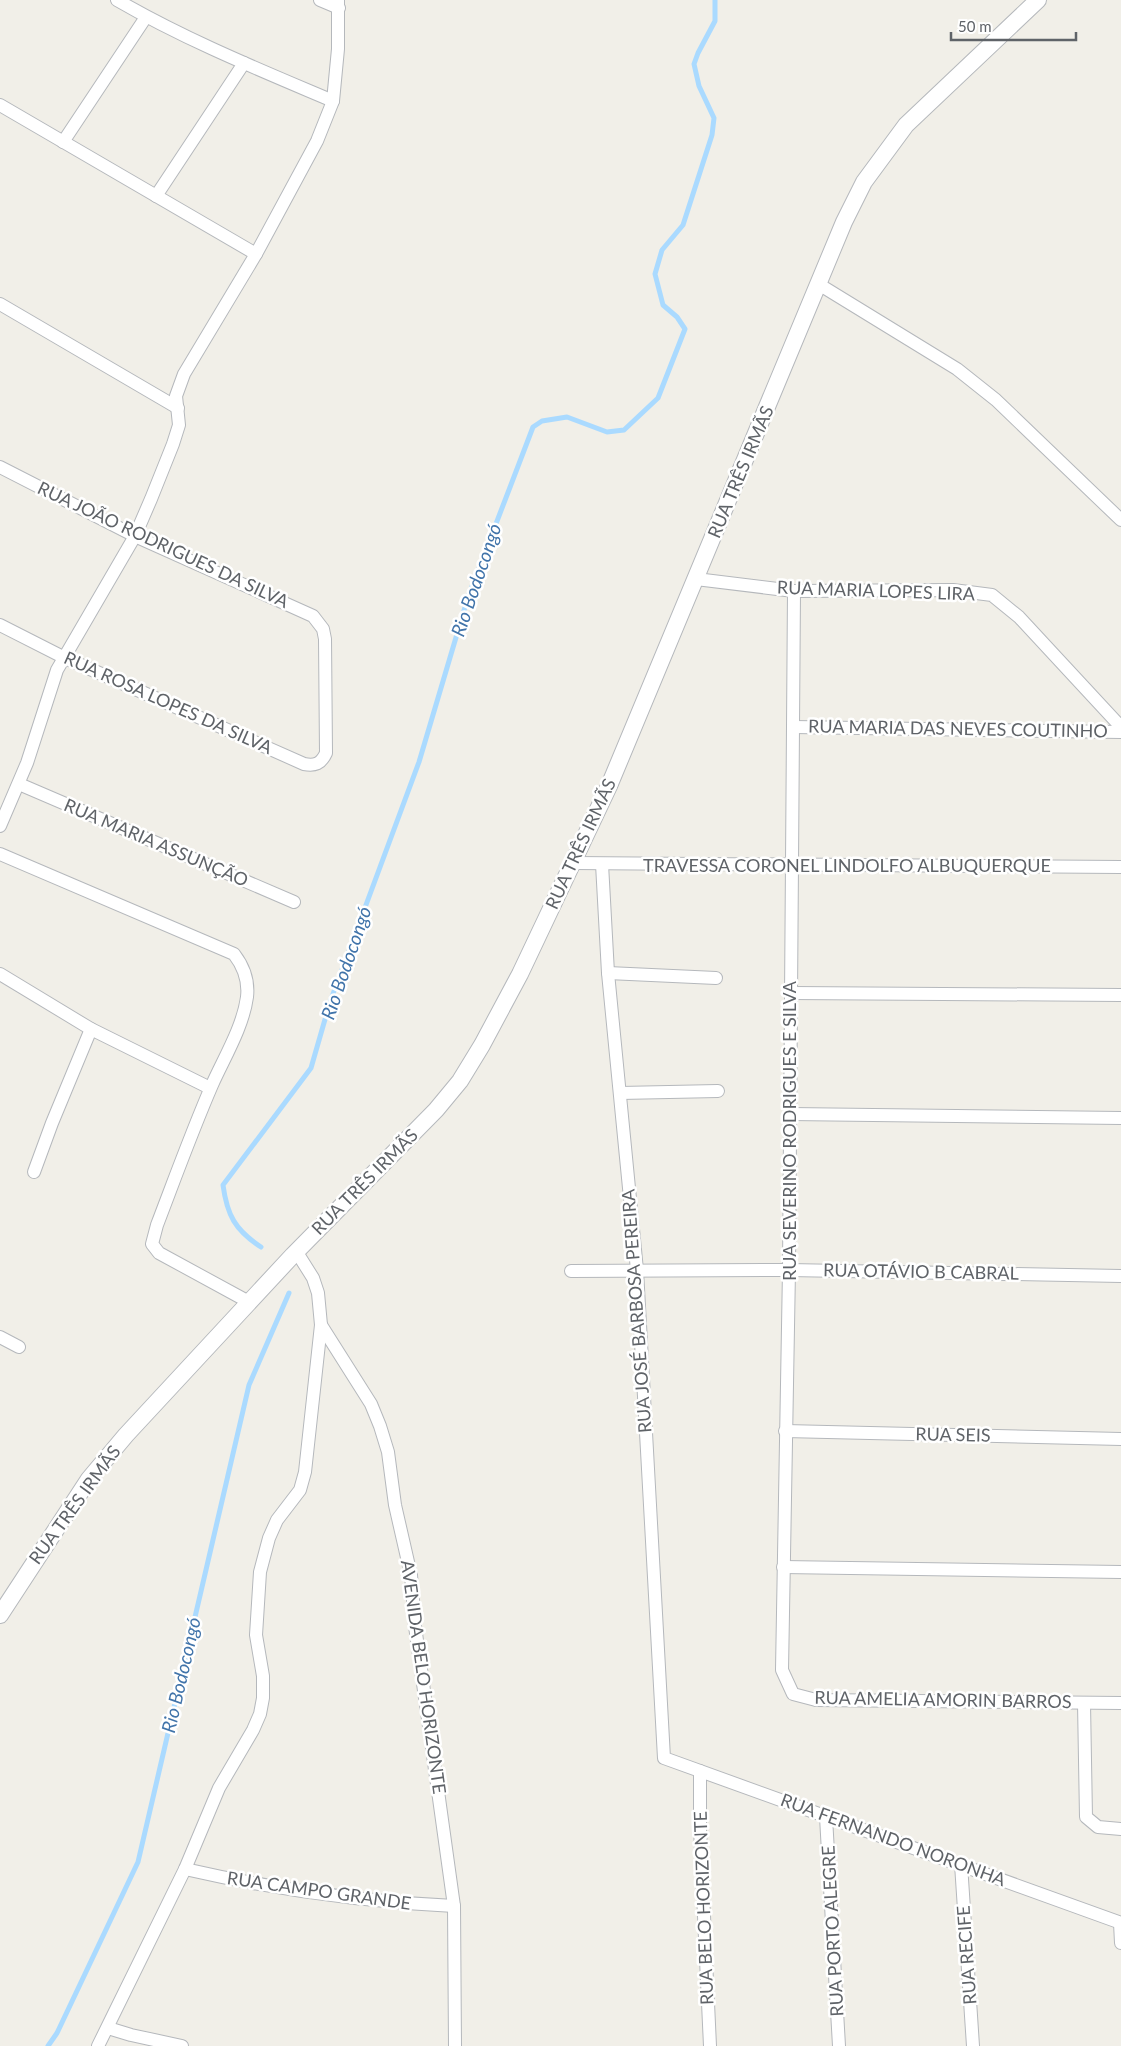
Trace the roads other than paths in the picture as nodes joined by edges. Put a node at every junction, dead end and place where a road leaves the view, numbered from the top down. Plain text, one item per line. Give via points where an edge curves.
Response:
1 (117, 0) edge
2 (320, 0) edge
3 (1038, 0) edge
4 (338, 4) edge
5 (146, 17) junction
6 (244, 63) junction
7 (333, 101) junction
8 (0, 105) edge
9 (63, 142) junction
10 (156, 196) junction
11 (256, 254) junction
12 (820, 285) junction
13 (0, 304) edge
14 (178, 408) junction
15 (0, 467) edge
16 (1121, 520) edge
17 (135, 536) junction
18 (696, 579) junction
19 (794, 591) junction
20 (0, 626) edge
21 (64, 657) junction
22 (794, 727) junction
23 (1121, 727) edge
24 (1121, 732) edge
25 (327, 744) joint
26 (19, 784) junction
27 (0, 826) edge
28 (0, 854) edge
29 (574, 863) junction
30 (602, 864) junction
31 (792, 865) junction
32 (1121, 868) edge
33 (294, 902) dead end
34 (608, 973) junction
35 (0, 974) edge
36 (716, 978) dead end
37 (791, 993) junction
38 (1121, 995) edge
39 (91, 1030) junction
40 (210, 1088) junction
41 (718, 1091) dead end
42 (620, 1092) junction
43 (790, 1114) junction
44 (1121, 1118) edge
45 (34, 1172) dead end
46 (294, 1253) junction
47 (637, 1270) junction
48 (790, 1270) junction
49 (571, 1271) dead end
50 (1121, 1276) edge
51 (248, 1302) junction
52 (321, 1326) junction
53 (0, 1337) edge
54 (18, 1347) dead end
55 (786, 1431) junction
56 (1121, 1439) edge
57 (783, 1567) junction
58 (1121, 1572) edge
59 (0, 1615) edge
60 (782, 1670) joint
61 (1084, 1703) junction
62 (1121, 1703) edge
63 (664, 1758) joint
64 (700, 1771) junction
65 (826, 1817) junction
66 (1117, 1829) edge
67 (961, 1864) junction
68 (185, 1869) junction
69 (454, 1906) junction
70 (1120, 1923) edge
71 (1121, 1943) edge
72 (108, 2028) junction
73 (98, 2046) edge
74 (182, 2046) edge
75 (455, 2046) edge
76 (710, 2046) edge
77 (840, 2046) edge
78 (974, 2046) edge

1 - 5 street
2 - 4 street
3 - 12 street, RUA TRÊS IRMÃS via 933,98 885,150 844,222
4 - 7 street
5 - 6 street
5 - 9 street
6 - 7 street
6 - 10 street
7 - 11 street via 301,173
8 - 9 street
9 - 10 street
10 - 11 street
11 - 14 street via 184,374 176,396
12 - 16 street via 973,381 1029,430
12 - 18 street, RUA TRÊS IRMÃS
13 - 14 street
14 - 17 street via 179,425 174,444
15 - 17 street, RUA JOÃO RODRIGUES DA SILVA
17 - 21 street
17 - 25 street, RUA JOÃO RODRIGUES DA SILVA via 313,616 323,629
18 - 19 street, RUA MARIA LOPES LIRA
18 - 29 street, RUA TRÊS IRMÃS
19 - 22 street, RUA SEVERINO RODRIGUES E SILVA
19 - 23 street, RUA MARIA LOPES LIRA via 953,590 992,595 1019,617
20 - 21 street, RUA ROSA LOPES DA SILVA
21 - 25 street, RUA ROSA LOPES DA SILVA via 304,764 319,763 326,753
21 - 26 street
22 - 24 street, RUA MARIA DAS NEVES COUTINHO
22 - 31 street, RUA SEVERINO RODRIGUES E SILVA
26 - 27 street
26 - 33 street, RUA MARIA ASSUNÇÃO
28 - 40 street via 234,954 248,981 247,997 242,1017
29 - 30 street, TRAVESSA CORONEL LINDOLFO ALBUQUERQUE
29 - 46 street, RUA TRÊS IRMÃS via 520,974 460,1081 394,1153
30 - 31 street, TRAVESSA CORONEL LINDOLFO ALBUQUERQUE
30 - 34 street, RUA JOSÉ BARBOSA PEREIRA
31 - 32 street, TRAVESSA CORONEL LINDOLFO ALBUQUERQUE
31 - 37 street, RUA SEVERINO RODRIGUES E SILVA
34 - 36 street
34 - 42 street, RUA JOSÉ BARBOSA PEREIRA
35 - 39 street
37 - 38 street
37 - 43 street, RUA SEVERINO RODRIGUES E SILVA
39 - 40 street
39 - 45 street
40 - 51 street via 156,1225 152,1244 159,1253
41 - 42 street
42 - 47 street, RUA JOSÉ BARBOSA PEREIRA
43 - 44 street
43 - 48 street, RUA SEVERINO RODRIGUES E SILVA
46 - 51 street, RUA TRÊS IRMÃS
46 - 52 street via 313,1278
47 - 48 street, RUA OTÁVIO B CABRAL
47 - 49 street, RUA OTÁVIO B CABRAL
47 - 63 street, RUA JOSÉ BARBOSA PEREIRA
48 - 50 street, RUA OTÁVIO B CABRAL
48 - 55 street, RUA SEVERINO RODRIGUES E SILVA
51 - 59 street, RUA TRÊS IRMÃS via 89,1479
52 - 68 street via 305,1472 300,1490 268,1538 260,1572 256,1636 263,1676 260,1714 219,1788
52 - 69 street, AVENIDA BELO HORIZONTE via 371,1404 388,1452 395,1505 411,1575
53 - 54 street
55 - 56 street, RUA SEIS
55 - 57 street, RUA SEVERINO RODRIGUES E SILVA
57 - 58 street
57 - 60 street, RUA SEVERINO RODRIGUES E SILVA
60 - 61 street, RUA AMELIA AMORIN BARROS via 793,1694 816,1700
61 - 62 street, RUA AMELIA AMORIN BARROS
61 - 66 street via 1086,1817 1098,1827
63 - 64 street, RUA FERNANDO NORONHA
64 - 65 street, RUA FERNANDO NORONHA
64 - 76 street, RUA BELO HORIZONTE
65 - 67 street, RUA FERNANDO NORONHA
65 - 77 street, RUA PORTO ALEGRE
67 - 70 street, RUA FERNANDO NORONHA
67 - 78 street, RUA RECIFE
68 - 69 street, RUA CAMPO GRANDE via 271,1886 409,1904
68 - 72 street
69 - 75 street, AVENIDA BELO HORIZONTE
70 - 71 street
72 - 73 street
72 - 74 street

